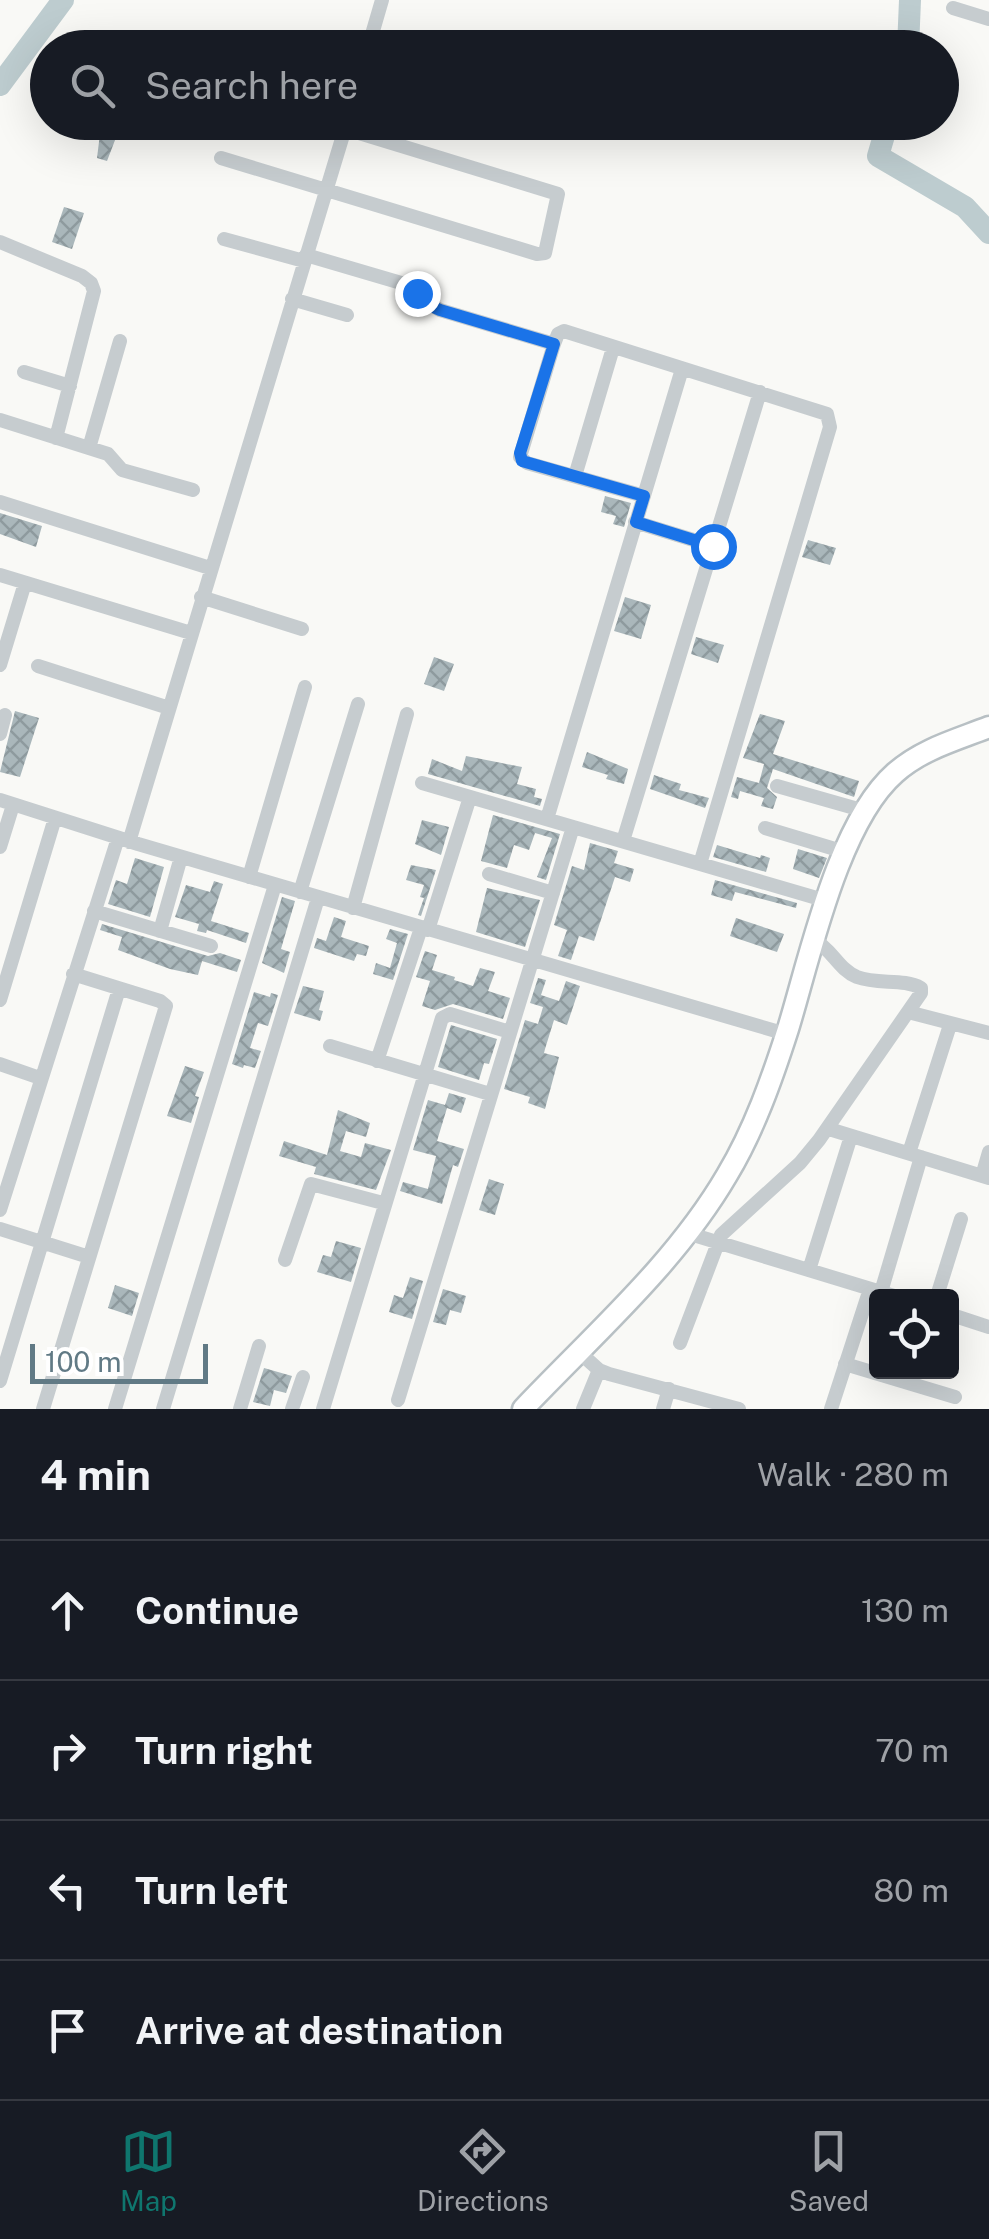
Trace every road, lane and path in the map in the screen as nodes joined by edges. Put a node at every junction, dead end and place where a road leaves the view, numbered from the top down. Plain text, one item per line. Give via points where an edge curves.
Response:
1 (382, 0) edge
2 (954, 8) dead end
3 (989, 18) edge
4 (373, 30) edge
5 (342, 140) edge
6 (390, 140) edge
7 (221, 158) dead end
8 (326, 192) junction
9 (224, 239) dead end
10 (2, 249) edge
11 (305, 258) junction
12 (292, 299) junction
13 (347, 315) dead end
14 (120, 341) dead end
15 (554, 344) junction
16 (613, 348) junction
17 (682, 369) junction
18 (24, 372) dead end
19 (70, 386) junction
20 (760, 392) junction
21 (0, 420) edge
22 (56, 438) junction
23 (89, 448) junction
24 (575, 476) junction
25 (193, 490) dead end
26 (644, 496) junction
27 (0, 502) edge
28 (636, 522) junction
29 (713, 546) junction
30 (210, 568) junction
31 (0, 575) edge
32 (25, 583) junction
33 (202, 597) junction
34 (302, 628) dead end
35 (191, 634) junction
36 (0, 664) edge
37 (38, 666) dead end
38 (305, 687) dead end
39 (358, 704) dead end
40 (169, 708) junction
41 (6, 714) dead end
42 (407, 714) dead end
43 (989, 726) edge
44 (0, 734) edge
45 (422, 783) dead end
46 (777, 786) dead end
47 (470, 797) junction
48 (7, 802) edge
49 (866, 811) junction
50 (55, 818) junction
51 (547, 819) junction
52 (573, 827) junction
53 (765, 828) dead end
54 (124, 840) junction
55 (623, 841) junction
56 (0, 846) edge
57 (846, 852) junction
58 (182, 857) junction
59 (700, 864) junction
60 (489, 874) dead end
61 (249, 877) junction
62 (275, 885) junction
63 (300, 892) junction
64 (553, 893) junction
65 (318, 898) junction
66 (827, 900) junction
67 (353, 908) junction
68 (94, 911) junction
69 (425, 929) junction
70 (160, 931) junction
71 (814, 940) junction
72 (211, 946) dead end
73 (532, 961) junction
74 (73, 974) junction
75 (119, 989) junction
76 (0, 1000) edge
77 (908, 1012) junction
78 (950, 1025) junction
79 (510, 1032) junction
80 (786, 1034) junction
81 (989, 1034) edge
82 (330, 1046) dead end
83 (377, 1061) junction
84 (0, 1064) edge
85 (422, 1075) junction
86 (40, 1078) junction
87 (490, 1094) junction
88 (828, 1129) junction
89 (851, 1136) junction
90 (989, 1152) edge
91 (915, 1155) junction
92 (985, 1177) edge
93 (384, 1203) junction
94 (0, 1210) edge
95 (960, 1219) dead end
96 (0, 1229) edge
97 (687, 1233) junction
98 (42, 1242) junction
99 (716, 1242) junction
100 (89, 1257) junction
101 (284, 1260) dead end
102 (809, 1270) junction
103 (869, 1289) edge
104 (883, 1289) edge
105 (939, 1289) edge
106 (959, 1317) edge
107 (869, 1319) edge
108 (989, 1328) edge
109 (680, 1343) dead end
110 (259, 1346) dead end
111 (578, 1352) junction
112 (846, 1364) junction
113 (599, 1370) junction
114 (302, 1377) dead end
115 (0, 1381) edge
116 (669, 1389) junction
117 (955, 1397) dead end
118 (398, 1400) dead end
119 (44, 1409) edge
120 (115, 1409) edge
121 (162, 1409) edge
122 (240, 1409) edge
123 (292, 1409) edge
124 (323, 1409) edge
125 (524, 1409) edge
126 (583, 1409) edge
127 (663, 1409) edge
128 (739, 1409) edge
129 (831, 1409) edge

1 - 4 street
2 - 3 street
5 - 8 street
6 - 8 street via 558,194 545,253
7 - 8 street
8 - 11 street
9 - 11 street
10 - 19 street via 91,283 93,300
11 - 12 street
11 - 15 street via 408,284 440,310
12 - 13 street
12 - 30 street
14 - 23 street
15 - 16 street via 564,331
15 - 24 street via 520,457
16 - 17 street
16 - 24 street
17 - 20 street
17 - 26 street
18 - 19 street
19 - 22 street
20 - 29 street
20 - 59 street via 820,410 831,420
21 - 22 street
22 - 23 street
23 - 25 street via 108,454 122,470
24 - 26 street
26 - 28 street
27 - 30 street
28 - 29 street
28 - 51 street
29 - 55 street
30 - 33 street
31 - 32 street
32 - 35 street
32 - 36 street
33 - 34 street
33 - 35 street
35 - 40 street
37 - 40 street
38 - 61 street
39 - 63 street
40 - 54 street
41 - 44 street
42 - 67 street
43 - 49 street via 921,753 892,775
45 - 47 street
46 - 49 street
47 - 51 street
47 - 69 street
48 - 50 street
48 - 56 street
49 - 57 street
50 - 54 street
50 - 76 street
51 - 52 street
52 - 55 street
52 - 64 street
53 - 57 street
54 - 58 street
54 - 68 street
55 - 59 street
57 - 66 street
58 - 61 street
58 - 70 street
59 - 66 street
60 - 64 street
61 - 62 street
62 - 63 street
62 - 120 street
63 - 65 street
64 - 73 street
65 - 67 street
65 - 121 street
66 - 71 street
67 - 69 street
68 - 70 street
68 - 74 street
69 - 73 street
69 - 83 street
70 - 72 street
71 - 77 street via 862,979 919,986
71 - 80 street
73 - 79 street
73 - 80 street
74 - 75 street
74 - 86 street
75 - 98 street
75 - 100 street via 166,1006
77 - 78 street
77 - 88 street
78 - 81 street
78 - 91 street
79 - 85 street via 444,1015
79 - 87 street
80 - 97 street via 760,1109
82 - 83 street
83 - 85 street
84 - 86 street
85 - 87 street
85 - 93 street
86 - 94 street
87 - 118 street
88 - 89 street
88 - 99 street
89 - 91 street
89 - 102 street
90 - 92 street
91 - 92 street
91 - 104 street
93 - 101 street via 311,1184
93 - 124 street
95 - 105 street
96 - 98 street
97 - 99 street
97 - 111 street
98 - 100 street
98 - 115 street
99 - 102 street
99 - 109 street
100 - 119 street
102 - 103 street
106 - 108 street
107 - 112 street
110 - 122 street
111 - 113 street
111 - 125 street
112 - 117 street
112 - 129 street
113 - 116 street
113 - 126 street
114 - 123 street
116 - 127 street
116 - 128 street

